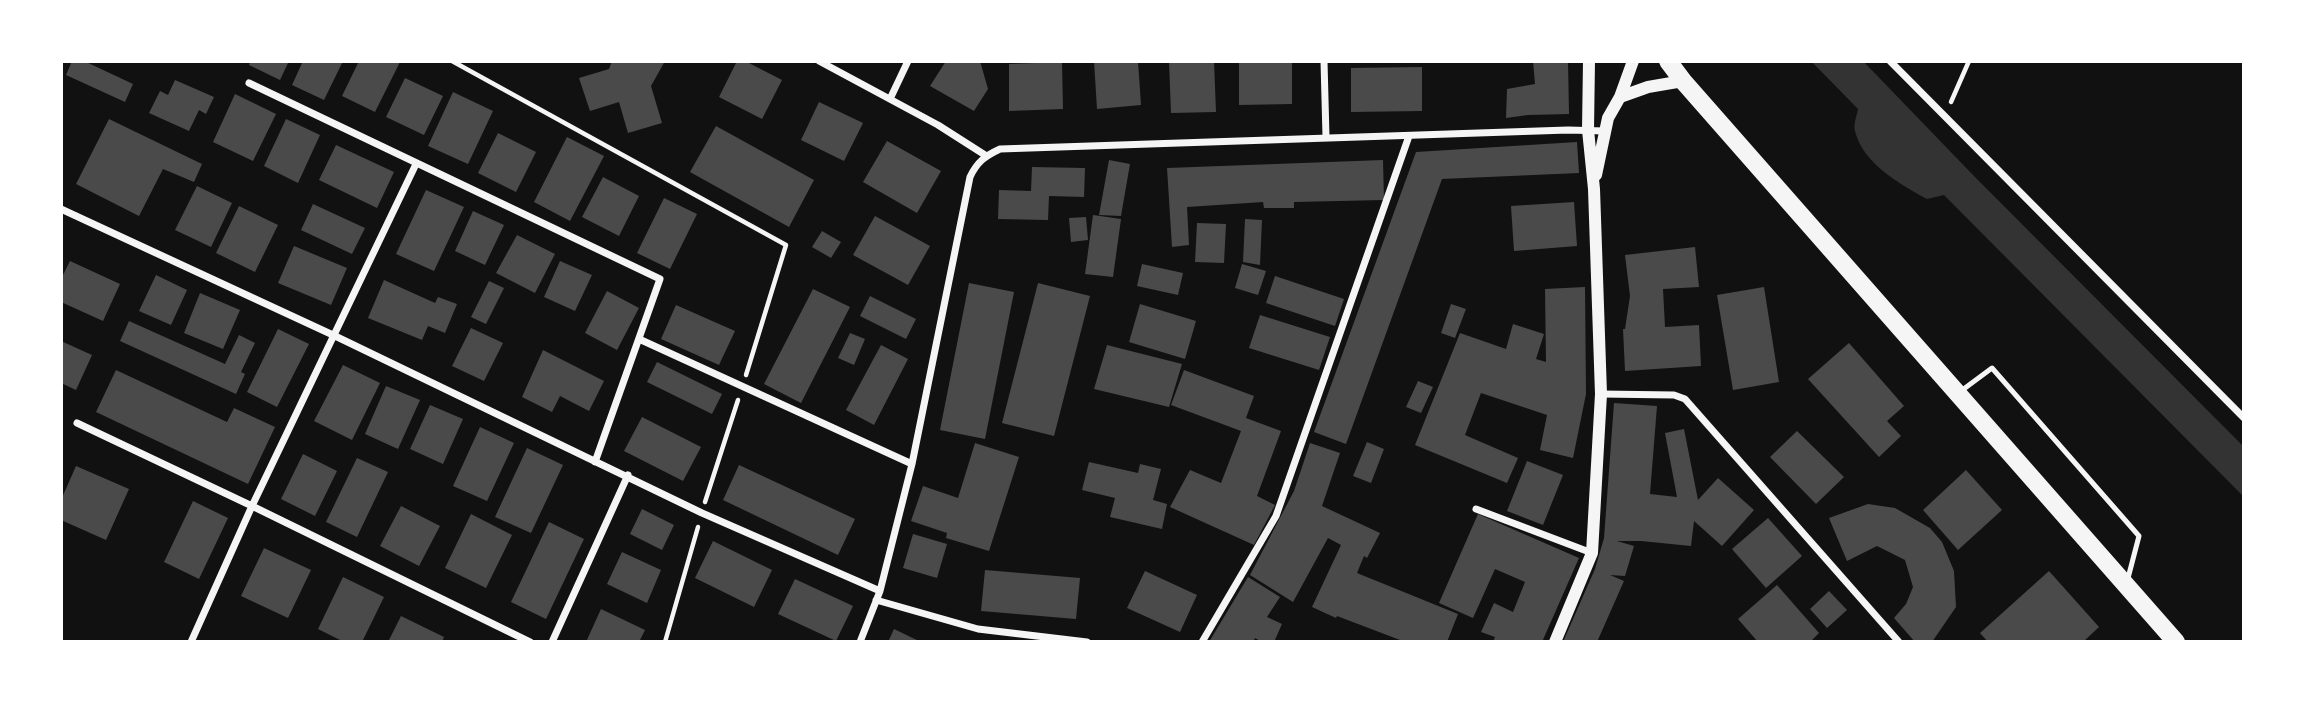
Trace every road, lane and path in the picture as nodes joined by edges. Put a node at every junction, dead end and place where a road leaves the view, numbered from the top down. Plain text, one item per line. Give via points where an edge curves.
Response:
1 (452, 61) edge
2 (819, 61) edge
3 (908, 61) edge
4 (1324, 61) edge
5 (1633, 61) edge
6 (1668, 61) edge
7 (1890, 61) edge
8 (1969, 61) edge
9 (1591, 64) edge
10 (1683, 81) junction
11 (249, 83) dead end
12 (1620, 97) junction
13 (890, 99) junction
14 (1948, 109) dead end
15 (1588, 130) junction
16 (1605, 131) junction
17 (1409, 136) junction
18 (1326, 137) junction
19 (985, 155) junction
20 (416, 164) junction
21 (1594, 189) junction
22 (61, 208) edge
23 (334, 335) junction
24 (639, 339) junction
25 (743, 385) junction
26 (1601, 394) junction
27 (1958, 394) junction
28 (2244, 418) edge
29 (77, 423) dead end
30 (595, 462) junction
31 (912, 464) junction
32 (628, 475) junction
33 (252, 506) junction
34 (1476, 509) dead end
35 (702, 513) junction
36 (1592, 553) junction
37 (2126, 585) junction
38 (880, 591) junction
39 (876, 600) junction
40 (191, 642) edge
41 (530, 642) edge
42 (552, 642) edge
43 (665, 642) edge
44 (860, 642) edge
45 (1087, 642) edge
46 (1202, 642) edge
47 (1555, 642) edge
48 (1899, 642) edge
49 (2176, 642) edge

1 - 25 path via 786,245
2 - 13 street
3 - 13 street
4 - 18 street
5 - 12 street
6 - 10 main road
7 - 28 street
8 - 14 path
9 - 15 street
10 - 12 street
10 - 27 main road
11 - 20 street
12 - 16 street
13 - 19 street
15 - 16 street
15 - 17 street
15 - 21 street
16 - 21 street
17 - 18 street
17 - 46 street via 1276,516
18 - 19 street via 1000,149
19 - 31 street via 970,177
20 - 23 street
20 - 24 street via 660,279
21 - 26 street
22 - 23 street
23 - 30 street
23 - 33 street
24 - 25 street
24 - 30 street
25 - 31 street
25 - 35 path
26 - 36 street
26 - 48 street via 1685,399
27 - 37 main road
27 - 37 lane via 1992,369 2139,536
29 - 33 street
30 - 32 street
31 - 38 street
32 - 35 street
32 - 42 street
33 - 40 street
33 - 41 street
34 - 36 street
35 - 38 street
35 - 43 path
36 - 47 street
37 - 49 main road
38 - 39 street
39 - 44 street
39 - 45 street via 978,629

